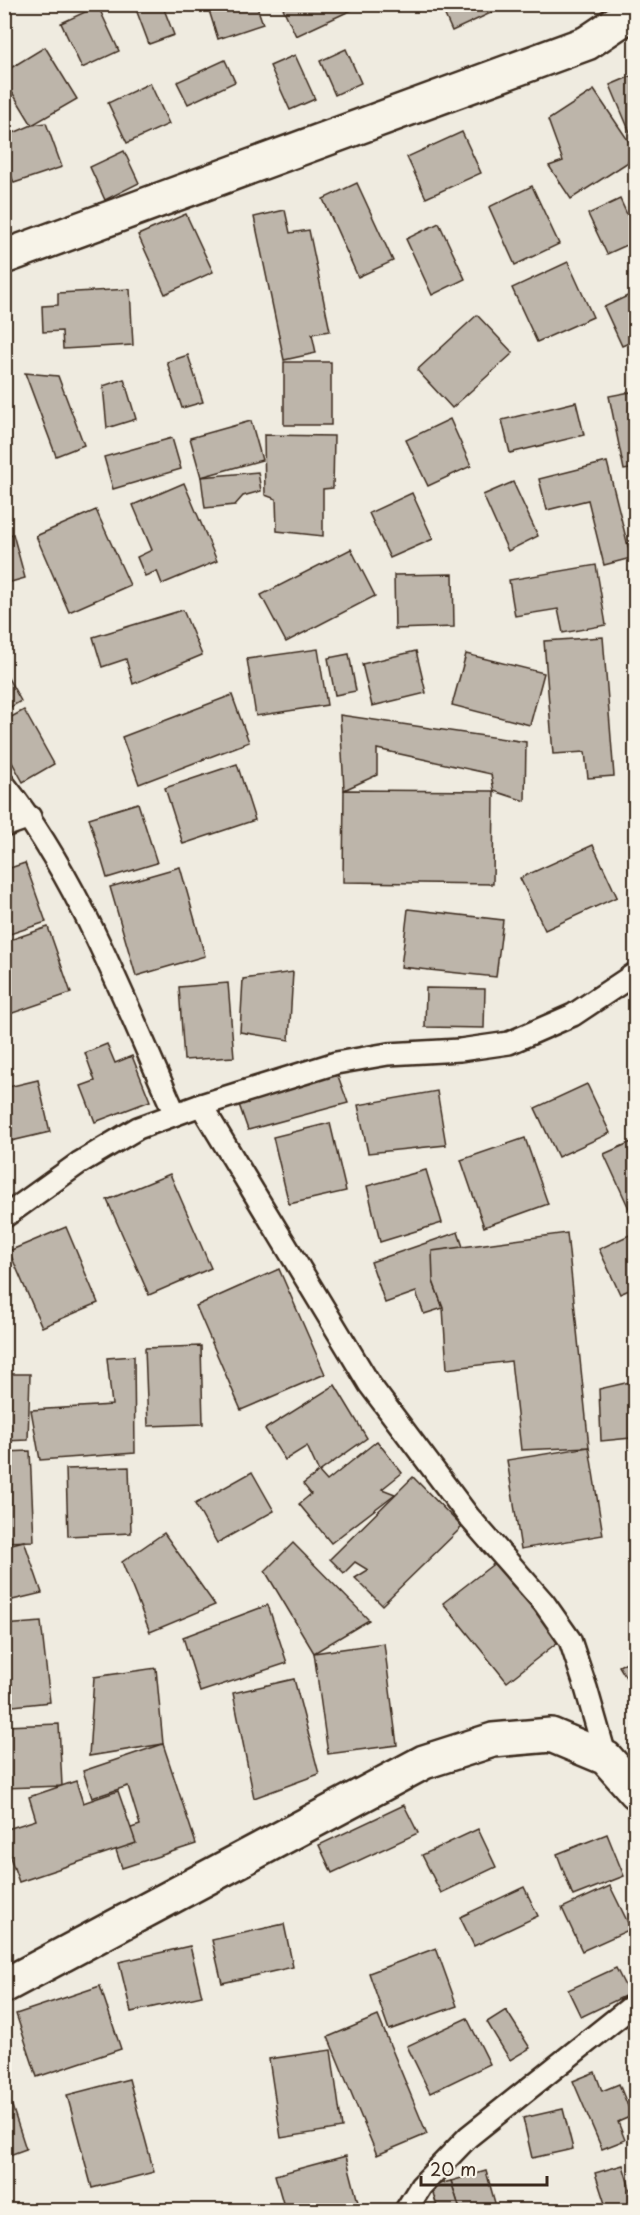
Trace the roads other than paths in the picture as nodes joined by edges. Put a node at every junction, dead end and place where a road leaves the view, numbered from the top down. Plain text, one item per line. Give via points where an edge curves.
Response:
1 (636, 10) edge
2 (4, 257) edge
3 (4, 784) edge
4 (30, 817) junction
5 (4, 826) edge
6 (636, 973) edge
7 (201, 1105) junction
8 (175, 1114) junction
9 (4, 1217) edge
10 (606, 1758) junction
11 (636, 1792) edge
12 (4, 1986) edge
13 (636, 2003) edge
14 (406, 2211) edge

1 - 2 street via 587,43
3 - 4 lane
4 - 5 lane
4 - 8 lane via 87,919
6 - 7 lane via 573,1015 509,1043 388,1054 336,1064
7 - 8 lane
7 - 10 lane via 370,1385 468,1517 544,1603 570,1640
8 - 9 lane via 138,1128 79,1162
10 - 11 street
10 - 12 street via 551,1735 493,1740 424,1762
13 - 14 lane via 468,2137 421,2186

